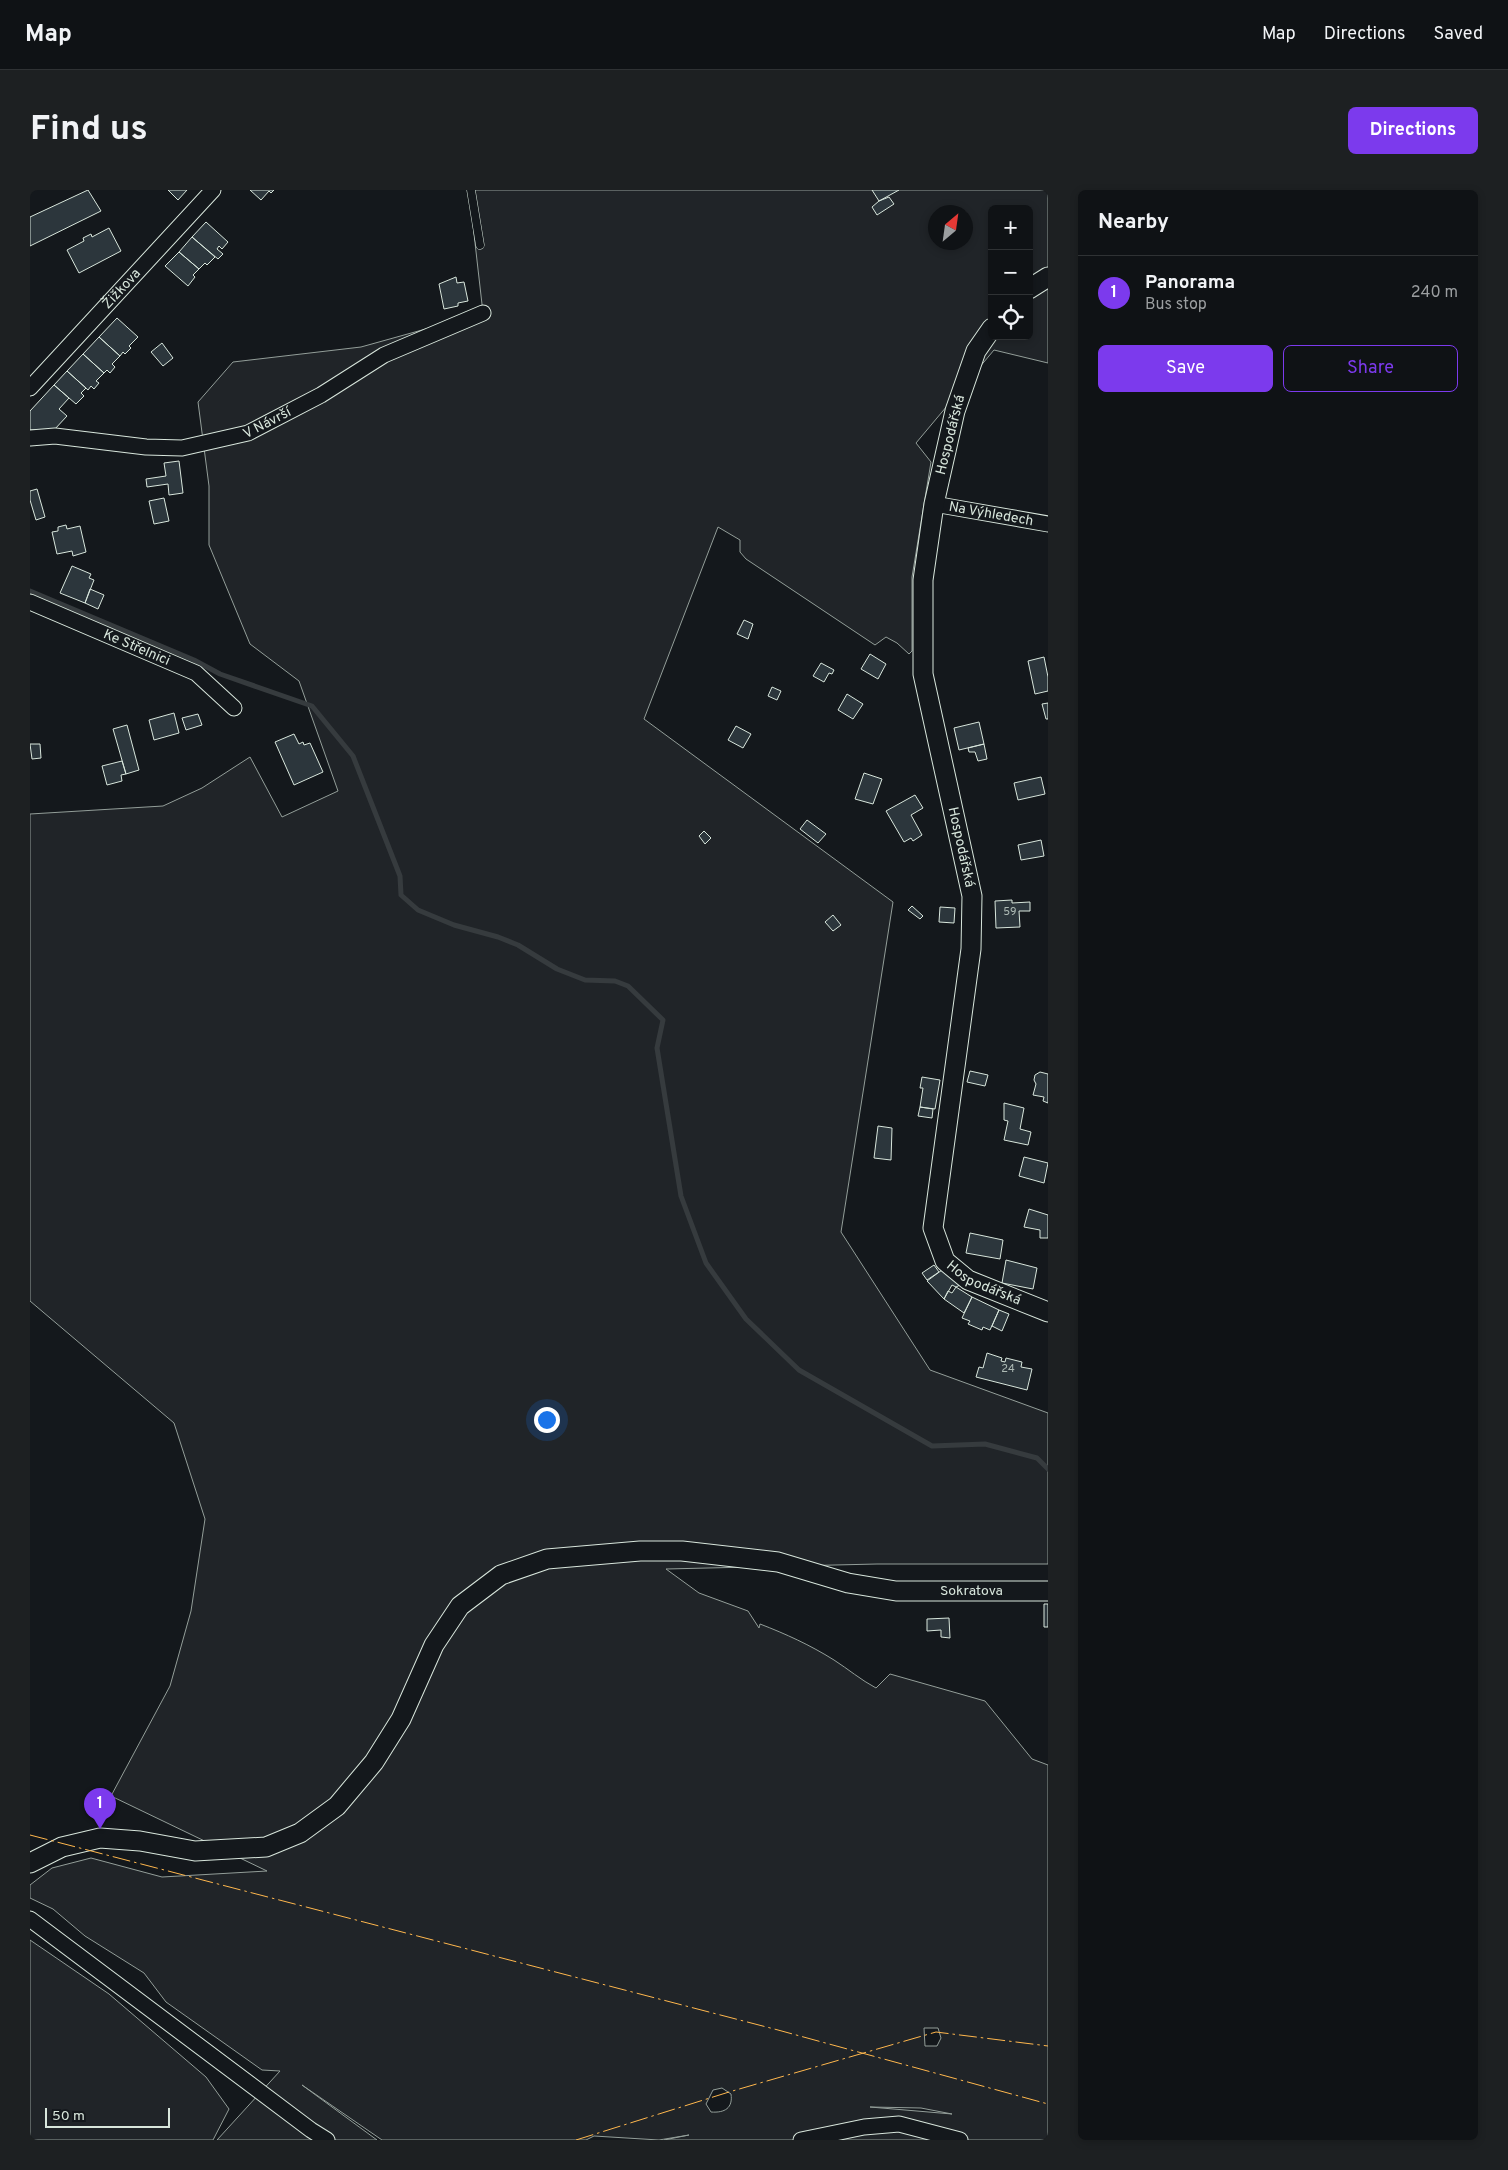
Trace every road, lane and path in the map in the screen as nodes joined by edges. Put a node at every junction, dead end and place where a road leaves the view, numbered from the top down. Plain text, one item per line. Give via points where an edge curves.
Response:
1 (212, 190) edge
2 (471, 190) edge
3 (480, 245) dead end
4 (1048, 277) edge
5 (1033, 286) edge
6 (483, 313) dead end
7 (988, 334) edge
8 (30, 388) edge
9 (30, 438) edge
10 (934, 504) junction
11 (1048, 524) edge
12 (30, 602) edge
13 (234, 708) dead end
14 (1048, 1312) edge
15 (1048, 1591) edge
16 (30, 1863) edge
17 (30, 1919) edge
18 (328, 2140) edge
19 (800, 2140) edge
20 (960, 2140) edge

1 - 8 street, Žižkova
2 - 3 lane
4 - 5 street
6 - 9 street, V Návrší via 384,355 321,395 248,433 182,448 55,436
7 - 10 street, Hospodářská via 976,351 955,411
10 - 11 street, Na Výhledech
10 - 14 street, Hospodářská via 923,580 923,674 972,896 971,949 933,1228 945,1261 968,1280
12 - 13 street, Ke Střelnici via 196,673
15 - 16 street, Sokratova via 896,1590 848,1583 778,1562 682,1551 640,1550 547,1559 501,1575 460,1606 434,1644 401,1719 374,1762 337,1806 300,1834 266,1847 194,1851 140,1841 100,1838 62,1847
17 - 18 street
19 - 20 street via 864,2127 899,2124

